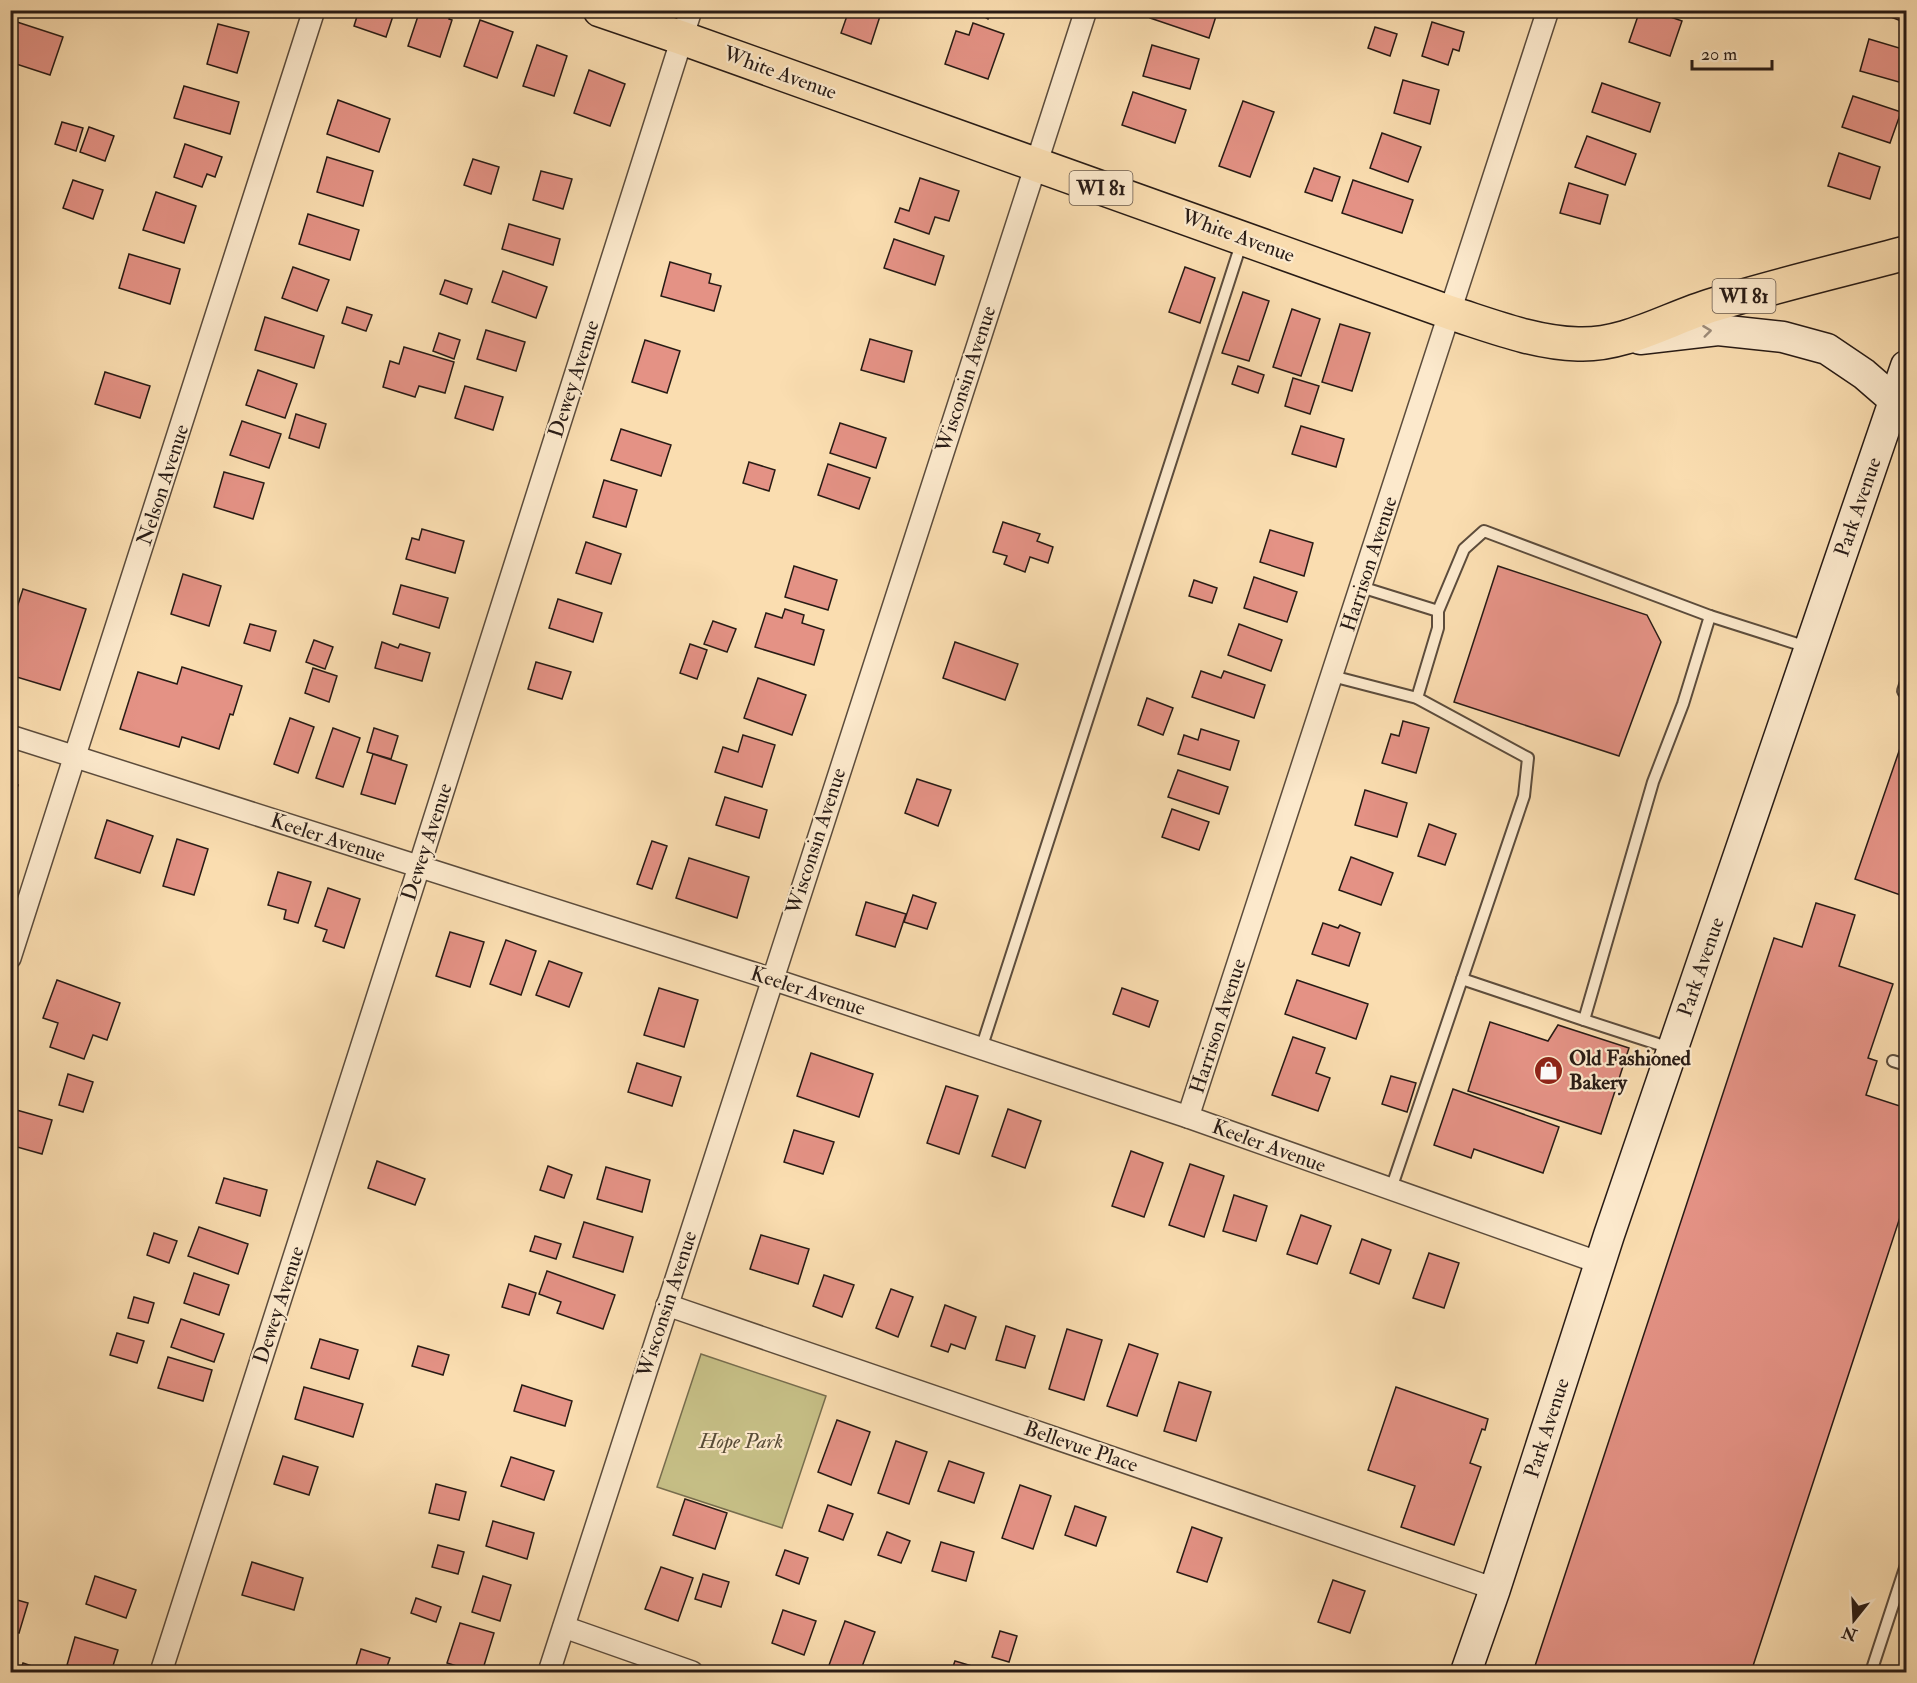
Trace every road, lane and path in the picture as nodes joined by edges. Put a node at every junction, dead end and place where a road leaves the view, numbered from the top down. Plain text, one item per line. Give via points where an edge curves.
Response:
1 (314, 10) edge
2 (600, 10) edge
3 (1086, 10) edge
4 (1548, 10) edge
5 (687, 24) edge
6 (1036, 165) junction
7 (1244, 238) junction
8 (1899, 258) edge
9 (1451, 313) junction
10 (1607, 343) junction
11 (1906, 366) edge
12 (1894, 400) junction
13 (1361, 586) junction
14 (1438, 611) junction
15 (1710, 616) junction
16 (1810, 648) junction
17 (1332, 676) junction
18 (1906, 681) edge
19 (1906, 695) edge
20 (1417, 698) junction
21 (10, 736) edge
22 (76, 757) junction
23 (419, 867) junction
24 (10, 958) edge
25 (772, 979) junction
26 (1462, 979) junction
27 (1584, 1020) junction
28 (981, 1049) junction
29 (1673, 1049) junction
30 (1893, 1061) dead end
31 (1906, 1065) edge
32 (1188, 1117) junction
33 (1391, 1189) junction
34 (1600, 1263) junction
35 (667, 1305) junction
36 (1906, 1565) edge
37 (1495, 1589) junction
38 (564, 1627) junction
39 (160, 1672) edge
40 (549, 1672) edge
41 (692, 1672) edge
42 (1466, 1672) edge
43 (1870, 1672) edge

1 - 22 street, Nelson Avenue
2 - 5 main road, White Avenue / WI 81
3 - 6 street, Wisconsin Avenue
4 - 9 street, Harrison Avenue
5 - 6 main road, White Avenue / WI 81
5 - 23 street, Dewey Avenue
6 - 7 main road, White Avenue / WI 81
6 - 25 street, Wisconsin Avenue
7 - 9 main road, White Avenue / WI 81
7 - 28 lane
8 - 10 main road, White Avenue / WI 81 via 1712,305
9 - 10 main road, White Avenue / WI 81 via 1553,342
9 - 13 street, Harrison Avenue
10 -> 12 street via 1718,330 1784,337 1827,349
11 - 12 street, Park Avenue
12 - 16 street, Park Avenue
13 - 14 lane
13 - 17 street, Harrison Avenue
14 - 15 lane via 1464,549 1484,531
14 - 20 lane via 1438,628
15 - 16 lane
15 - 27 lane via 1683,704 1653,782
16 - 29 street, Park Avenue
17 - 20 lane
17 - 32 street, Harrison Avenue
18 - 19 lane
20 - 26 lane via 1528,758 1524,796
21 - 22 street, Keeler Avenue
22 - 23 street, Keeler Avenue
22 - 24 street, Nelson Avenue
23 - 25 street, Keeler Avenue
23 - 39 street, Dewey Avenue
25 - 28 street, Keeler Avenue
25 - 35 street, Wisconsin Avenue
26 - 27 lane
26 - 33 lane
27 - 29 lane
28 - 32 street, Keeler Avenue
29 - 34 street, Park Avenue
30 - 31 lane
32 - 33 street, Keeler Avenue
33 - 34 street, Keeler Avenue
34 - 37 street, Park Avenue
35 - 37 street, Bellevue Place
35 - 38 street, Wisconsin Avenue
36 - 43 lane
37 - 42 street, Park Avenue
38 - 40 street, Wisconsin Avenue
38 - 41 street

